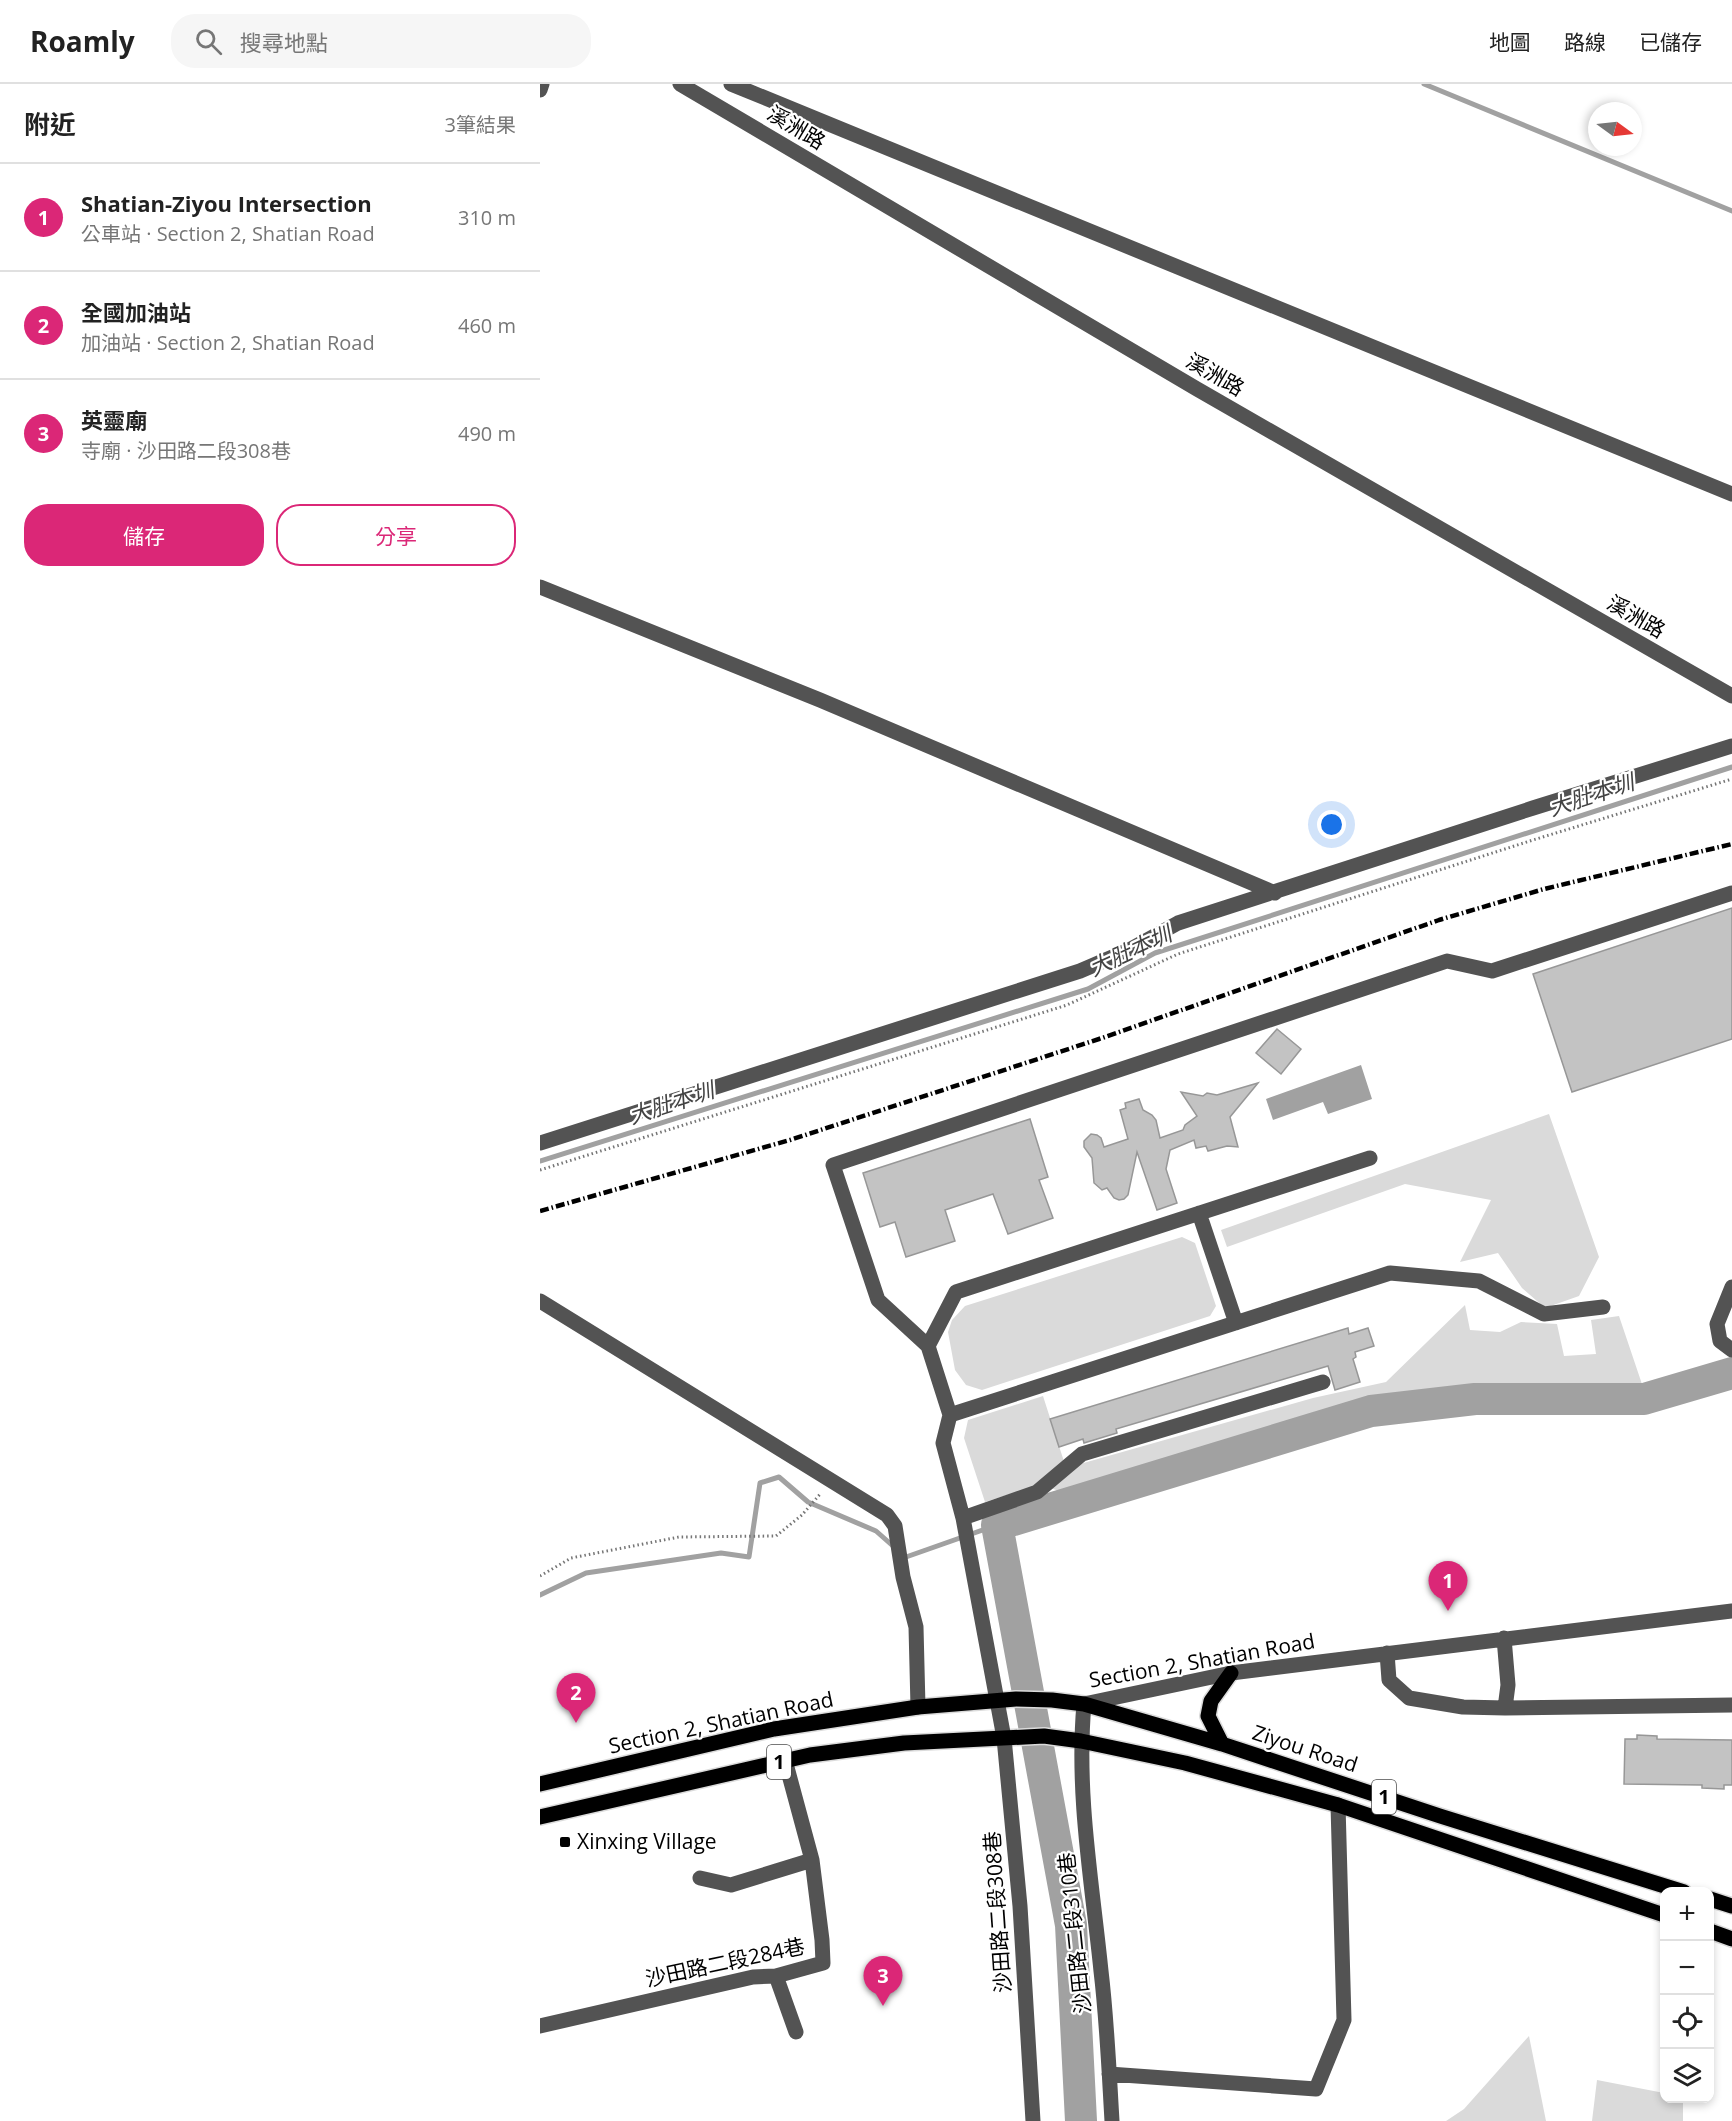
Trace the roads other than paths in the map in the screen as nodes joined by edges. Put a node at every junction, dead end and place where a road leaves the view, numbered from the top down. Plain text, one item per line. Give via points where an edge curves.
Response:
1 (542, 84) edge
2 (680, 84) edge
3 (731, 84) edge
4 (540, 90) edge
5 (1732, 494) edge
6 (540, 587) edge
7 (1732, 696) edge
8 (1732, 746) edge
9 (1275, 892) junction
10 (1732, 893) edge
11 (540, 1143) edge
12 (1370, 1158) dead end
13 (1199, 1213) junction
14 (1732, 1287) edge
15 (540, 1301) edge
16 (1603, 1307) dead end
17 (1236, 1323) junction
18 (928, 1346) junction
19 (1732, 1350) edge
20 (1323, 1382) dead end
21 (950, 1415) junction
22 (964, 1523) junction
23 (1732, 1611) edge
24 (1504, 1638) junction
25 (1387, 1653) junction
26 (1231, 1673) junction
27 (998, 1701) junction
28 (1084, 1704) junction
29 (1732, 1705) edge
30 (918, 1707) junction
31 (1505, 1708) junction
32 (1004, 1738) junction
33 (1081, 1741) junction
34 (1222, 1744) junction
35 (785, 1760) junction
36 (540, 1784) edge
37 (1338, 1806) junction
38 (540, 1817) edge
39 (812, 1860) junction
40 (700, 1878) dead end
41 (1668, 1887) edge
42 (1714, 1900) edge
43 (1732, 1906) edge
44 (1660, 1913) edge
45 (1714, 1932) edge
46 (1732, 1939) edge
47 (776, 1976) junction
48 (540, 2026) edge
49 (796, 2032) dead end
50 (1109, 2074) junction
51 (1033, 2121) edge
52 (1112, 2121) edge

1 - 4 street
2 - 7 street, 溪洲路 via 1197,389
3 - 5 street
6 - 9 street
8 - 9 street
9 - 11 street via 1178,923 1080,971
10 - 18 street via 1492,971 1447,961 833,1165 878,1300
12 - 13 street
13 - 17 street
13 - 18 street via 956,1292
14 - 19 street via 1717,1324 1720,1341
15 - 30 street via 887,1515 895,1526 916,1626
16 - 17 street via 1544,1314 1479,1281 1390,1273
17 - 21 street
18 - 21 street
20 - 22 street via 1082,1454 1037,1492
21 - 22 street, 沙田路二段308巷 via 943,1443
22 - 27 street, 沙田路二段308巷
23 - 24 street, Section 2, Shatian Road
24 - 25 street, Section 2, Shatian Road
24 - 31 street via 1508,1685
25 - 26 street, Section 2, Shatian Road
25 - 31 street via 1389,1680 1409,1698 1463,1707
26 - 28 street, Section 2, Shatian Road
26 - 34 main road via 1211,1701 1208,1716
27 - 28 main road, Section 2, Shatian Road / 1
27 - 30 main road, Section 2, Shatian Road / 1
27 - 32 street, 沙田路二段308巷
28 - 33 street, 沙田路二段310巷
28 - 34 main road, Ziyou Road / 1
29 - 31 street
30 - 36 main road, Section 2, Shatian Road / 1 via 774,1729
32 - 33 main road, 1 via 1044,1736
32 - 35 main road, 1 via 904,1743
32 - 51 street, 沙田路二段308巷 via 1020,1906
33 - 37 main road, Ziyou Road / 1 via 1185,1763
33 - 50 street, 沙田路二段310巷 via 1084,1824
34 - 41 main road, Ziyou Road / 1
35 - 38 main road, 1
35 - 39 street, 沙田路二段284巷
37 - 44 main road, Ziyou Road / 1
37 - 50 street via 1344,2020 1316,2089
39 - 40 street via 731,1885
39 - 47 street, 沙田路二段284巷 via 823,1963
42 - 43 main road
45 - 46 main road
47 - 48 street, 沙田路二段284巷 via 753,1977
47 - 49 street
50 - 52 street, 沙田路二段310巷

